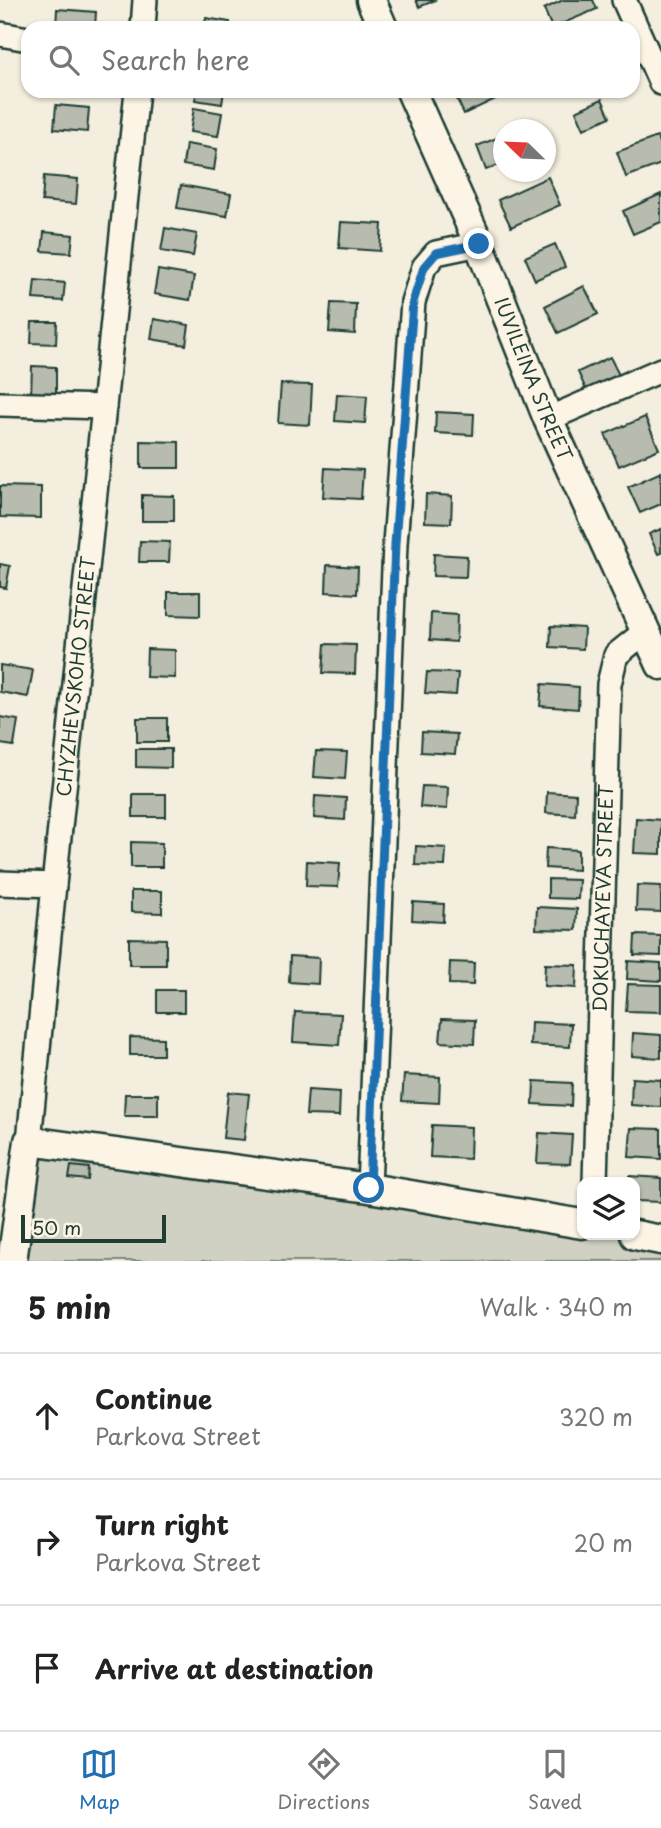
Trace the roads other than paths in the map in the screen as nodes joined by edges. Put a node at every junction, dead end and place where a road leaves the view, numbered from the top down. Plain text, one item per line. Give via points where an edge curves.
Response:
1 (145, 0) edge
2 (371, 0) edge
3 (624, 0) edge
4 (144, 21) edge
5 (380, 21) edge
6 (633, 21) edge
7 (0, 34) edge
8 (640, 36) edge
9 (21, 38) edge
10 (661, 83) edge
11 (136, 98) edge
12 (414, 98) edge
13 (479, 244) junction
14 (661, 370) edge
15 (0, 404) edge
16 (104, 407) junction
17 (548, 419) junction
18 (646, 631) junction
19 (661, 665) edge
20 (0, 883) edge
21 (54, 885) junction
22 (29, 1142) junction
23 (595, 1177) edge
24 (369, 1188) junction
25 (577, 1223) edge
26 (640, 1236) edge
27 (661, 1240) edge
28 (12, 1261) edge

1 - 4 street
2 - 5 street
3 - 6 street
7 - 9 street
8 - 10 street
11 - 16 street, CHYZHEVSKOHO STREET
12 - 13 street, IUVILEINA STREET
13 - 17 street, IUVILEINA STREET
13 - 24 street via 436,253 424,267 413,302 395,544
14 - 17 street
15 - 16 street
16 - 21 street, CHYZHEVSKOHO STREET
17 - 18 street, IUVILEINA STREET
18 - 19 street, IUVILEINA STREET
18 - 23 street, DOKUCHAYEVA STREET via 617,655 609,684
20 - 21 street
21 - 22 street, CHYZHEVSKOHO STREET
22 - 24 street
22 - 28 street, CHYZHEVSKOHO STREET
24 - 25 street
26 - 27 street

